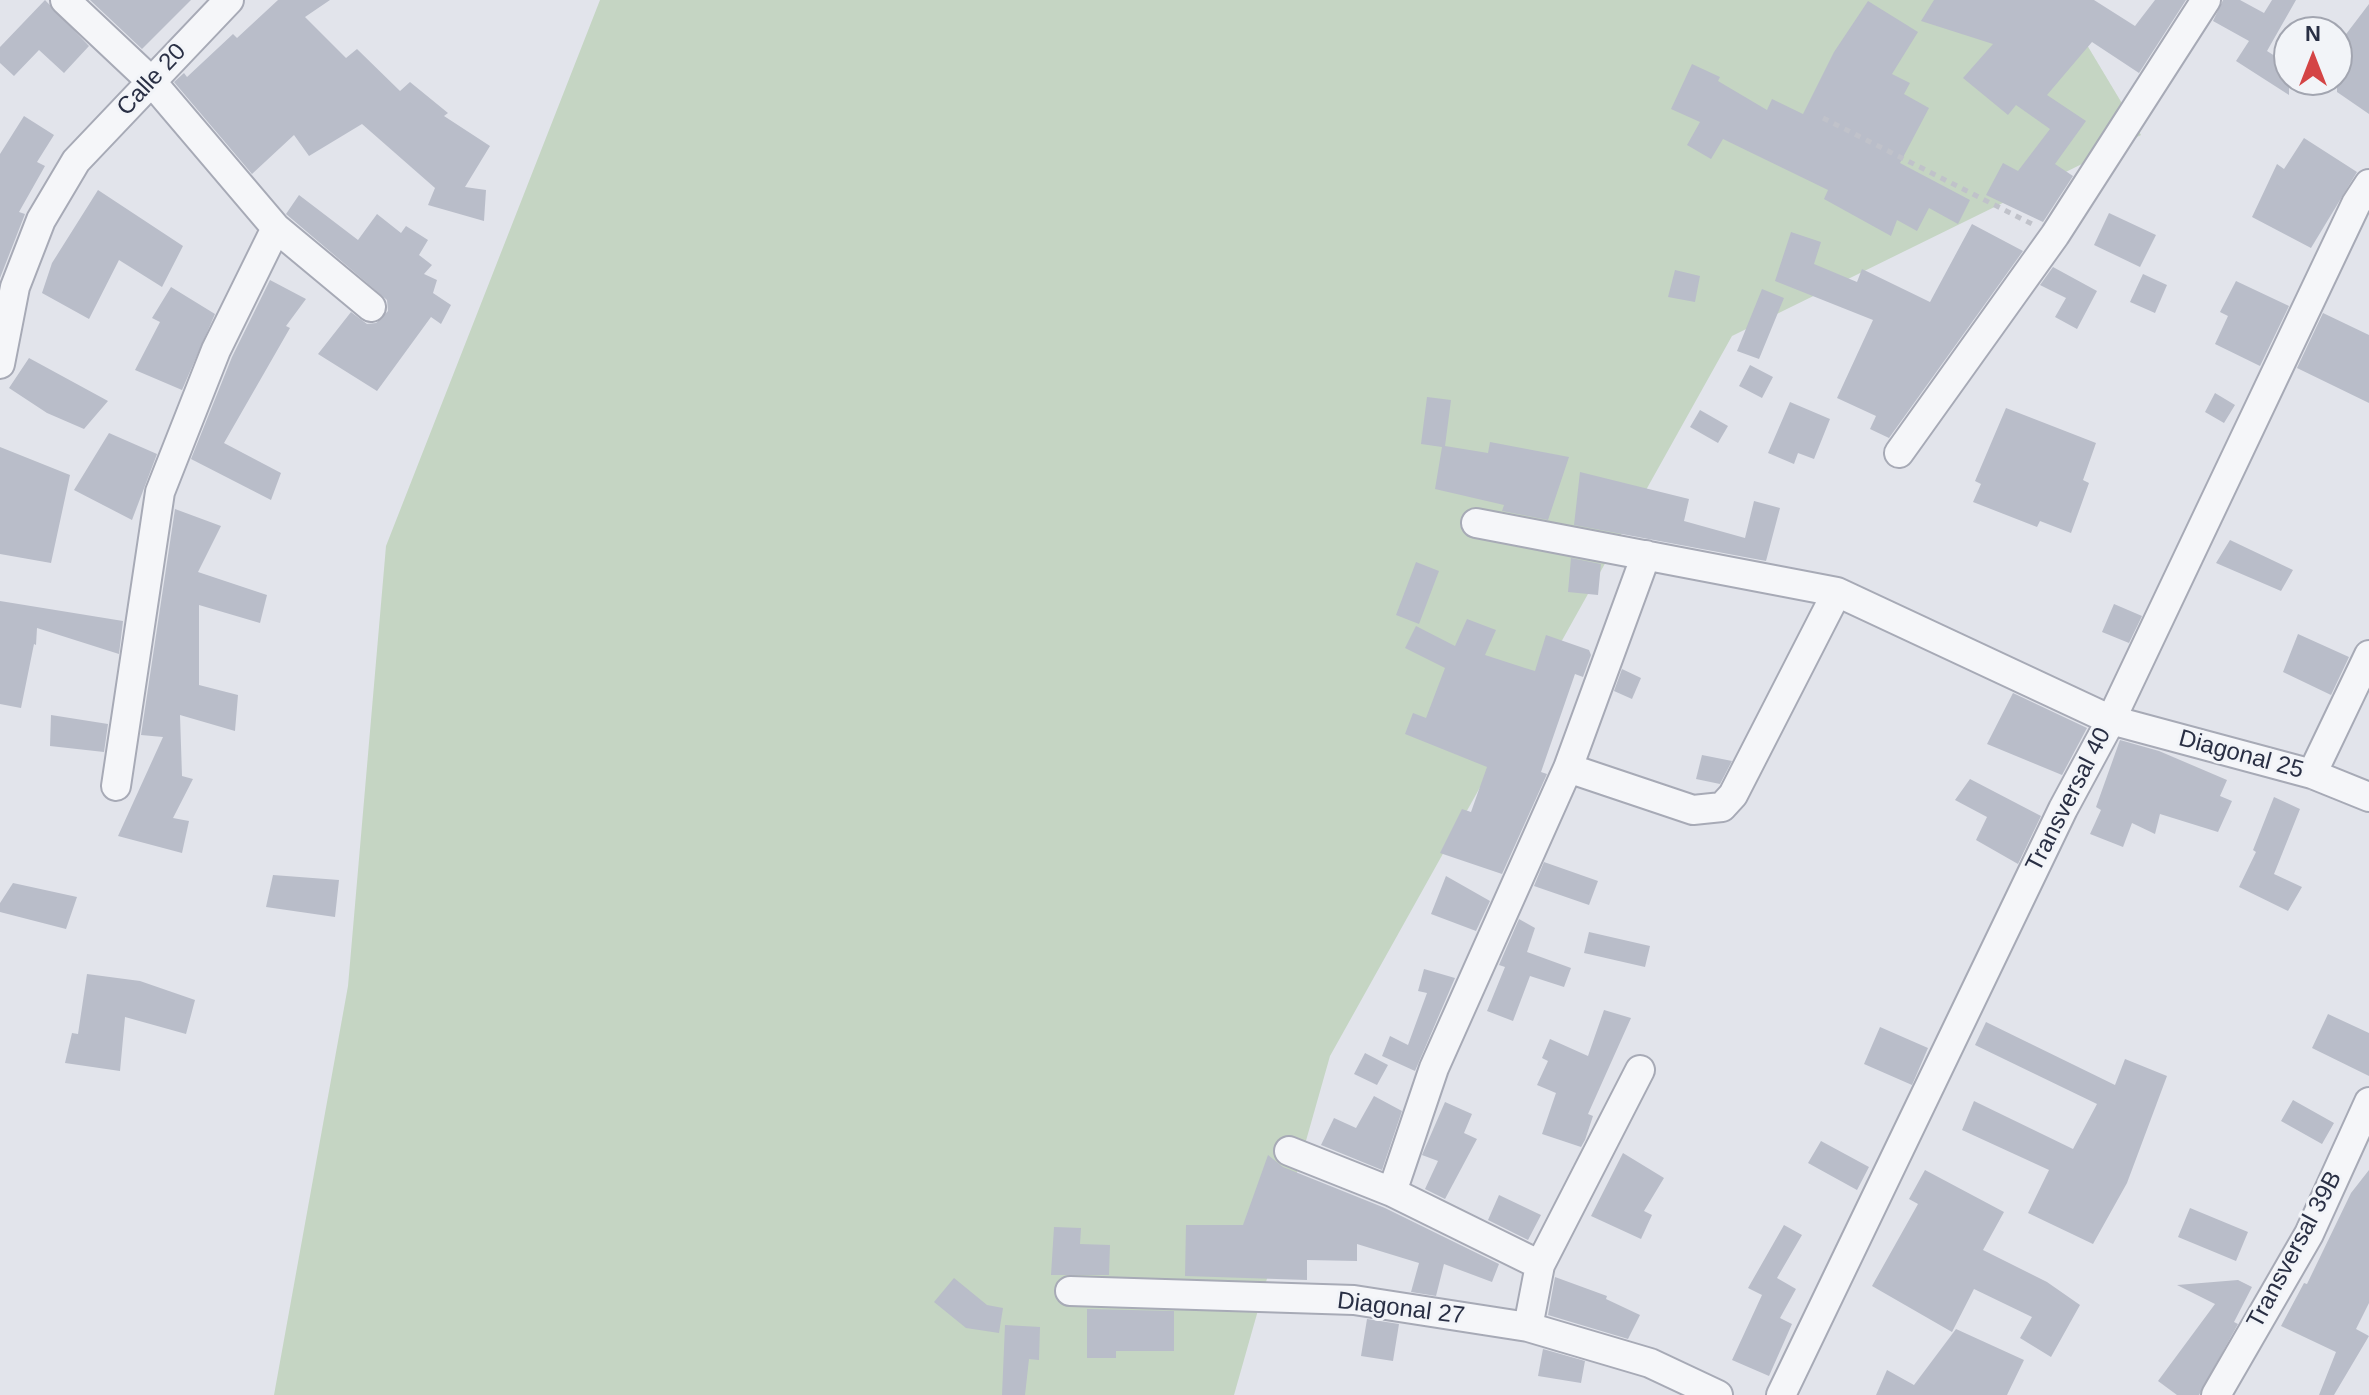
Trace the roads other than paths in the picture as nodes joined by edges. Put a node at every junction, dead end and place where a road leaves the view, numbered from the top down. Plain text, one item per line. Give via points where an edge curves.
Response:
1 (65, 0) edge
2 (229, 0) edge
3 (2206, 0) edge
4 (151, 81) junction
5 (2365, 200) edge
6 (276, 228) junction
7 (371, 307) dead end
8 (0, 364) edge
9 (1899, 453) dead end
10 (1476, 523) dead end
11 (1646, 555) junction
12 (1837, 592) junction
13 (2369, 655) edge
14 (2111, 720) junction
15 (1568, 768) junction
16 (2312, 774) junction
17 (116, 786) dead end
18 (2369, 797) edge
19 (1640, 1070) dead end
20 (2369, 1102) edge
21 (1289, 1151) dead end
22 (1392, 1192) junction
23 (1540, 1265) junction
24 (1070, 1291) dead end
25 (1528, 1327) junction
26 (1718, 1395) edge
27 (1781, 1395) edge
28 (2216, 1395) edge

1 - 4 street
2 - 4 street, Calle 20
3 - 9 street via 2055,235
4 - 6 street
4 - 8 street, Calle 20 via 76,161 41,220 20,274
5 - 14 street, Transversal 40
6 - 7 street
6 - 17 street via 216,350 160,492
10 - 11 street, Diagonal 25
11 - 12 street, Diagonal 25
11 - 15 street
12 - 14 street, Diagonal 25
12 - 15 street via 1733,795 1722,807 1693,810
13 - 16 street
14 - 16 street, Diagonal 25
14 - 27 street, Transversal 40 via 2063,809
15 - 22 street via 1434,1068
16 - 18 street, Diagonal 25
19 - 23 street
20 - 28 street, Transversal 39B via 2309,1234
21 - 22 street
22 - 23 street
23 - 25 street
24 - 25 street, Diagonal 27 via 1354,1300
25 - 26 street, Diagonal 27 via 1650,1363

